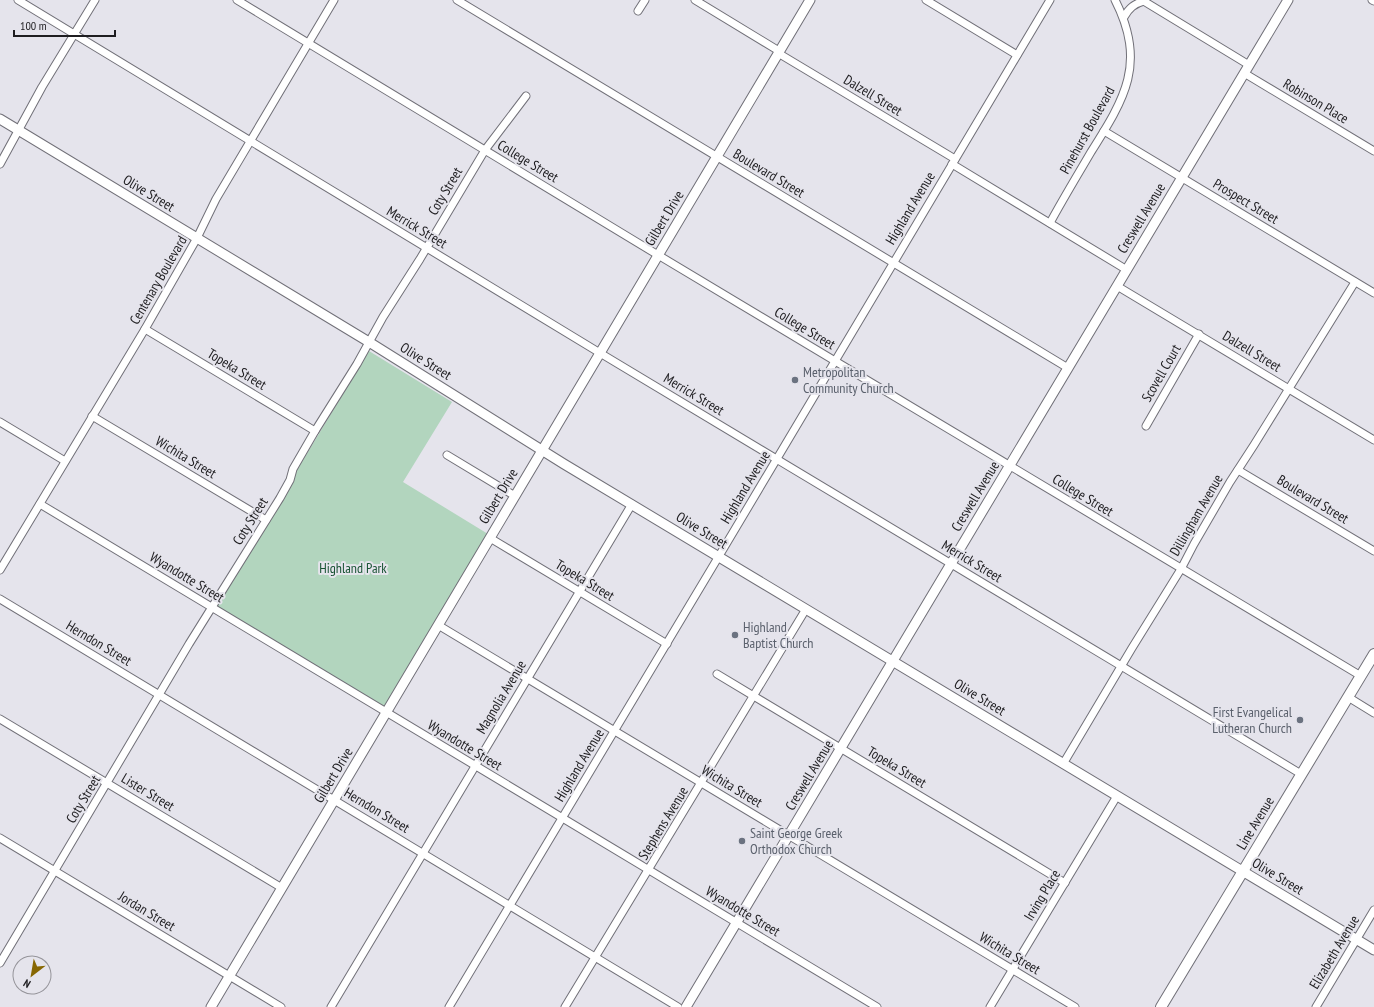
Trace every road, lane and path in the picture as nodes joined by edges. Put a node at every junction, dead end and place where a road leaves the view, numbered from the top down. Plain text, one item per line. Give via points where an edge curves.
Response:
1 (18, 0) edge
2 (95, 0) edge
3 (237, 0) edge
4 (334, 0) edge
5 (457, 0) edge
6 (645, 0) edge
7 (695, 0) edge
8 (810, 0) edge
9 (926, 0) edge
10 (1050, 0) edge
11 (1115, 0) edge
12 (1288, 0) edge
13 (1143, 1) edge
14 (638, 11) dead end
15 (1124, 17) junction
16 (75, 34) junction
17 (308, 43) junction
18 (779, 52) junction
19 (1017, 55) junction
20 (1249, 64) junction
21 (1244, 73) junction
22 (526, 96) dead end
23 (0, 119) edge
24 (18, 130) junction
25 (1104, 131) junction
26 (250, 141) junction
27 (485, 150) junction
28 (1374, 151) edge
29 (717, 157) junction
30 (953, 162) junction
31 (0, 164) edge
32 (1182, 178) junction
33 (1050, 223) junction
34 (197, 238) junction
35 (426, 248) junction
36 (658, 255) junction
37 (893, 263) junction
38 (1127, 270) junction
39 (1355, 282) junction
40 (1117, 286) junction
41 (1374, 293) edge
42 (145, 329) junction
43 (1199, 334) junction
44 (369, 342) junction
45 (600, 353) junction
46 (835, 361) junction
47 (1068, 368) junction
48 (1289, 388) junction
49 (92, 416) junction
50 (0, 422) edge
51 (1146, 426) dead end
52 (315, 431) junction
53 (1374, 440) edge
54 (543, 450) junction
55 (447, 455) dead end
56 (777, 459) junction
57 (65, 461) junction
58 (1009, 466) junction
59 (1238, 470) junction
60 (515, 496) junction
61 (40, 504) junction
62 (632, 504) junction
63 (266, 520) junction
64 (490, 538) junction
65 (1374, 551) edge
66 (719, 556) junction
67 (951, 564) junction
68 (1181, 569) junction
69 (0, 570) edge
70 (579, 591) junction
71 (0, 599) edge
72 (212, 607) junction
73 (806, 609) junction
74 (438, 625) junction
75 (667, 644) junction
76 (1374, 654) edge
77 (893, 661) junction
78 (1121, 666) junction
79 (717, 674) dead end
80 (1360, 676) junction
81 (527, 679) junction
82 (160, 695) junction
83 (754, 696) junction
84 (1348, 697) junction
85 (386, 713) junction
86 (1374, 713) edge
87 (0, 719) edge
88 (614, 731) junction
89 (841, 749) junction
90 (1063, 764) junction
91 (475, 766) junction
92 (1301, 774) junction
93 (107, 783) junction
94 (702, 784) junction
95 (1117, 796) junction
96 (334, 800) junction
97 (562, 818) junction
98 (789, 835) junction
99 (0, 838) edge
100 (422, 853) junction
101 (649, 870) junction
102 (55, 871) junction
103 (1242, 871) junction
104 (1065, 883) junction
105 (282, 888) junction
106 (510, 905) junction
107 (1374, 910) edge
108 (736, 923) junction
109 (1356, 940) junction
110 (1374, 950) edge
111 (596, 957) junction
112 (1, 960) edge
113 (1012, 970) junction
114 (230, 976) junction
115 (211, 1007) edge
116 (280, 1007) edge
117 (330, 1007) edge
118 (449, 1007) edge
119 (565, 1007) edge
120 (678, 1007) edge
121 (686, 1007) edge
122 (877, 1007) edge
123 (990, 1007) edge
124 (1074, 1007) edge
125 (1161, 1007) edge
126 (1316, 1007) edge

1 - 16 street, Merrick Street
2 - 16 street
3 - 17 street, College Street
4 - 17 street, Centenary Boulevard
5 - 29 street, Boulevard Street
6 - 14 street
7 - 18 street, Dalzell Street
8 - 18 street, Gilbert Drive
9 - 19 street
10 - 19 street, Highland Avenue
11 - 15 street, Pinehurst Boulevard
12 - 20 street, Creswell Avenue
13 - 15 street via 1136,3
13 - 20 street
15 - 25 street, Pinehurst Boulevard via 1131,60 1129,77 1120,103
16 - 24 street
16 - 26 street, Merrick Street
17 - 26 street, Centenary Boulevard
17 - 27 street, College Street
18 - 29 street, Gilbert Drive
18 - 30 street, Dalzell Street
19 - 30 street, Highland Avenue
20 - 21 street, Creswell Avenue
21 - 28 street, Robinson Place
21 - 32 street, Creswell Avenue
22 - 27 street, Coty Street
23 - 24 street, Olive Street
24 - 31 street
24 - 34 street, Olive Street
25 - 32 street, Prospect Street
25 - 33 street, Pinehurst Boulevard
26 - 34 street, Centenary Boulevard via 216,199
26 - 35 street, Merrick Street
27 - 35 street, Coty Street
27 - 36 street, College Street
29 - 36 street, Gilbert Drive
29 - 37 street, Boulevard Street
30 - 33 street, Dalzell Street
30 - 37 street, Highland Avenue
32 - 38 street, Creswell Avenue
32 - 39 street, Prospect Street
33 - 38 street, Dalzell Street
34 - 42 street, Centenary Boulevard
34 - 44 street, Olive Street
35 - 44 street, Coty Street
35 - 45 street, Merrick Street
36 - 45 street, Gilbert Drive
36 - 46 street, College Street
37 - 46 street, Highland Avenue
37 - 47 street, Boulevard Street
38 - 40 street, Creswell Avenue
39 - 41 street, Prospect Street
39 - 48 street, Dillingham Avenue
40 - 43 street, Dalzell Street
40 - 47 street, Creswell Avenue
42 - 49 street, Centenary Boulevard
42 - 52 street, Topeka Street
43 - 48 street, Dalzell Street
43 - 51 street, Scovell Court
44 - 52 street, Coty Street
44 - 54 street, Olive Street
45 - 54 street, Gilbert Drive
45 - 56 street, Merrick Street
46 - 56 street, Highland Avenue
46 - 58 street, College Street
47 - 58 street, Creswell Avenue
48 - 53 street, Dalzell Street
48 - 59 street, Dillingham Avenue
49 - 57 street, Centenary Boulevard
49 - 63 street, Wichita Street
50 - 57 street
52 - 63 street, Coty Street
54 - 60 street, Gilbert Drive
54 - 62 street, Olive Street
55 - 60 street
56 - 66 street, Highland Avenue
56 - 67 street, Merrick Street
57 - 61 street, Centenary Boulevard
58 - 67 street, Creswell Avenue
58 - 68 street, College Street
59 - 65 street, Boulevard Street
59 - 68 street, Dillingham Avenue
60 - 64 street, Gilbert Drive
61 - 69 street, Centenary Boulevard
61 - 72 street, Wyandotte Street
62 - 66 street, Olive Street
62 - 70 street, Magnolia Avenue
63 - 72 street, Coty Street
64 - 70 street, Topeka Street
64 - 74 street, Gilbert Drive
66 - 73 street, Olive Street
66 - 75 street, Highland Avenue
67 - 77 street, Creswell Avenue
67 - 78 street, Merrick Street
68 - 78 street, Dillingham Avenue
68 - 80 street, College Street
70 - 75 street, Topeka Street
70 - 81 street, Magnolia Avenue
71 - 82 street, Herndon Street
72 - 82 street, Coty Street
72 - 85 street, Wyandotte Street
73 - 77 street, Olive Street
73 - 83 street, Stephens Avenue
74 - 81 street, Wichita Street
74 - 85 street, Gilbert Drive
75 - 88 street, Highland Avenue
76 - 80 main road, Line Avenue
77 - 89 street, Creswell Avenue
77 - 90 street, Olive Street
78 - 90 street, Dillingham Avenue
78 - 92 street, Merrick Street
79 - 83 street, Topeka Street
80 - 84 main road, Line Avenue
81 - 88 street, Wichita Street
81 - 91 street, Magnolia Avenue
82 - 93 street, Coty Street
82 - 96 street, Herndon Street
83 - 89 street, Topeka Street
83 - 94 street, Stephens Avenue
84 - 86 street
84 - 92 main road, Line Avenue
85 - 91 street, Wyandotte Street
85 - 96 street, Gilbert Drive
87 - 93 street, Lister Street
88 - 94 street, Wichita Street
88 - 97 street, Highland Avenue
89 - 98 street, Creswell Avenue
89 - 104 street, Topeka Street
90 - 95 street, Olive Street
91 - 97 street, Wyandotte Street
91 - 100 street, Magnolia Avenue
92 - 103 main road, Line Avenue
93 - 102 street, Coty Street
93 - 105 street, Lister Street
94 - 98 street, Wichita Street
94 - 101 street, Stephens Avenue
95 - 103 street, Olive Street
95 - 104 street, Irving Place
96 - 100 street, Herndon Street
96 - 105 street, Gilbert Drive
97 - 101 street, Wyandotte Street
97 - 106 street, Highland Avenue
98 - 108 street, Creswell Avenue
98 - 113 street, Wichita Street
99 - 102 street, Jordan Street
100 - 106 street, Herndon Street
100 - 117 street, Magnolia Avenue
101 - 108 street, Wyandotte Street
101 - 111 street, Stephens Avenue
102 - 112 street, Coty Street
102 - 114 street, Jordan Street
103 - 109 street, Olive Street
103 - 125 main road, Line Avenue
104 - 113 street, Irving Place
105 - 114 street, Gilbert Drive
106 - 111 street, Herndon Street
106 - 118 street, Highland Avenue
107 - 109 street, Elizabeth Avenue
108 - 121 street, Creswell Avenue
108 - 122 street, Wyandotte Street
109 - 110 street, Olive Street
109 - 126 street, Elizabeth Avenue
111 - 119 street, Stephens Avenue
111 - 120 street, Herndon Street
113 - 123 street, Irving Place
113 - 124 street, Wichita Street
114 - 115 street, Gilbert Drive
114 - 116 street, Jordan Street

